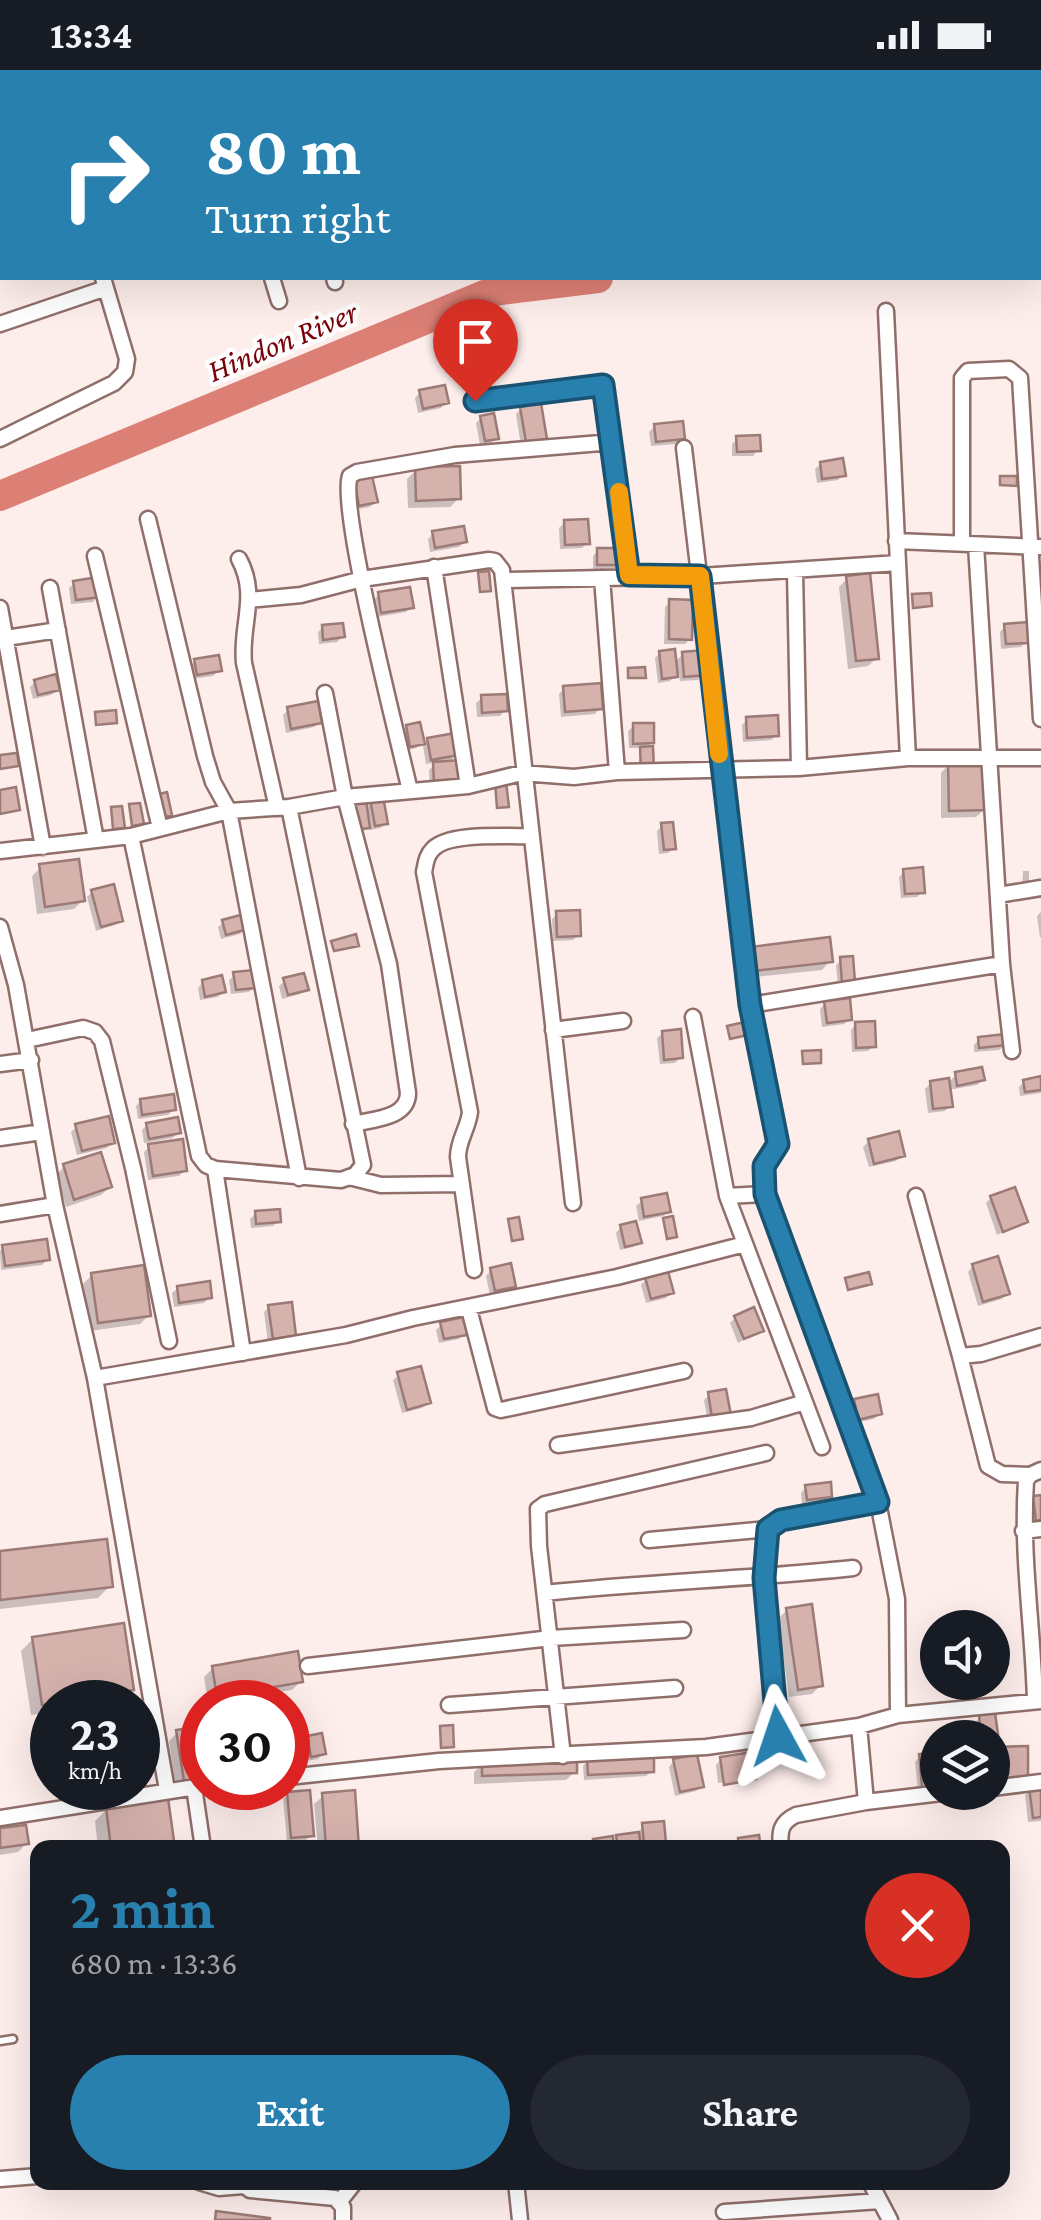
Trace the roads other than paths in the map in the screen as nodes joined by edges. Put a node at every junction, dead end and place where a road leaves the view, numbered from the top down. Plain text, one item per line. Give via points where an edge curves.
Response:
1 (273, 280) edge
2 (105, 283) edge
3 (279, 301) dead end
4 (886, 311) dead end
5 (0, 324) edge
6 (475, 401) dead end
7 (0, 439) edge
8 (612, 442) junction
9 (684, 448) dead end
10 (148, 520) dead end
11 (896, 541) junction
12 (969, 543) junction
13 (1035, 547) edge
14 (96, 556) dead end
15 (239, 560) dead end
16 (898, 563) junction
17 (434, 566) junction
18 (795, 572) junction
19 (629, 575) junction
20 (700, 576) junction
21 (602, 578) junction
22 (362, 579) junction
23 (504, 580) junction
24 (50, 588) dead end
25 (248, 600) junction
26 (0, 608) edge
27 (58, 630) junction
28 (6, 638) junction
29 (325, 694) dead end
30 (1041, 719) edge
31 (989, 756) junction
32 (908, 758) junction
33 (1041, 758) edge
34 (799, 768) junction
35 (721, 769) junction
36 (617, 772) junction
37 (522, 773) junction
38 (468, 786) junction
39 (410, 790) junction
40 (345, 798) junction
41 (283, 808) junction
42 (229, 811) junction
43 (160, 828) junction
44 (130, 836) junction
45 (529, 836) junction
46 (96, 840) junction
47 (43, 847) junction
48 (0, 852) edge
49 (1041, 888) edge
50 (998, 895) junction
51 (0, 927) edge
52 (1002, 964) junction
53 (8, 986) edge
54 (750, 1005) junction
55 (692, 1017) dead end
56 (623, 1021) dead end
57 (552, 1030) junction
58 (27, 1040) junction
59 (1012, 1051) dead end
60 (31, 1060) junction
61 (0, 1064) edge
62 (353, 1124) junction
63 (42, 1132) junction
64 (0, 1138) edge
65 (215, 1169) junction
66 (349, 1176) junction
67 (299, 1178) junction
68 (462, 1184) junction
69 (765, 1194) junction
70 (727, 1196) junction
71 (916, 1196) dead end
72 (573, 1203) dead end
73 (56, 1205) junction
74 (0, 1214) edge
75 (745, 1244) junction
76 (474, 1270) dead end
77 (469, 1308) junction
78 (1041, 1336) edge
79 (170, 1341) dead end
80 (243, 1353) junction
81 (960, 1356) junction
82 (684, 1371) dead end
83 (95, 1378) junction
84 (805, 1402) junction
85 (558, 1444) dead end
86 (822, 1447) dead end
87 (766, 1453) dead end
88 (1036, 1472) edge
89 (878, 1502) junction
90 (1041, 1528) edge
91 (768, 1529) junction
92 (1023, 1531) junction
93 (649, 1540) dead end
94 (853, 1568) dead end
95 (764, 1578) junction
96 (1035, 1589) edge
97 (545, 1593) junction
98 (683, 1630) dead end
99 (551, 1638) junction
100 (1037, 1640) edge
101 (308, 1666) dead end
102 (675, 1688) dead end
103 (559, 1697) junction
104 (1038, 1701) edge
105 (449, 1705) dead end
106 (898, 1715) junction
107 (859, 1726) junction
108 (778, 1736) junction
109 (563, 1756) junction
110 (310, 1776) edge
111 (1041, 1782) edge
112 (1010, 1786) edge
113 (180, 1789) edge
114 (167, 1790) junction
115 (920, 1796) edge
116 (866, 1802) junction
117 (200, 1810) edge
118 (0, 1818) edge
119 (203, 1840) edge
120 (780, 1840) edge
121 (13, 2040) dead end
122 (0, 2041) edge
123 (30, 2177) edge
124 (0, 2179) edge
125 (250, 2190) edge
126 (349, 2190) edge
127 (517, 2190) edge
128 (874, 2190) edge
129 (340, 2201) junction
130 (880, 2201) junction
131 (724, 2212) dead end
132 (343, 2220) edge
133 (520, 2220) edge
134 (890, 2220) edge

1 - 3 street
2 - 5 street
2 - 7 street via 125,372
4 - 11 street
6 - 8 street via 600,384
8 - 19 street
8 - 22 street via 455,455 357,472 347,491
9 - 20 street
10 - 42 street via 205,756
11 - 12 street
11 - 16 street
12 - 13 street
12 - 13 street via 962,378 1009,369 1020,378
12 - 31 street
13 - 30 street
14 - 43 street
15 - 25 street via 248,577
16 - 18 street
16 - 32 street
17 - 22 street
17 - 23 street via 488,560
17 - 38 street
18 - 20 street
18 - 34 street
19 - 20 street
19 - 21 street
20 - 35 street
21 - 23 street
21 - 36 street
22 - 25 street
22 - 39 street
23 - 37 street
24 - 27 street
25 - 41 street via 244,664
26 - 28 street
27 - 28 street
27 - 46 street
28 - 47 street
29 - 40 street
31 - 32 street
31 - 33 street
31 - 50 street
32 - 34 street
34 - 35 street
35 - 36 street
35 - 54 street
36 - 37 street
37 - 38 street
37 - 45 street
38 - 39 street
39 - 40 street
40 - 41 street
40 - 62 street via 390,964 408,1092 402,1111
41 - 42 street
41 - 62 street
42 - 43 street
42 - 67 street
43 - 44 street
44 - 46 street
44 - 65 street via 199,1156
45 - 57 street
45 - 68 street via 451,839 427,857 424,872 470,1112 458,1145
46 - 47 street
47 - 48 street
49 - 50 street
50 - 52 street
51 - 53 street
52 - 54 street
52 - 59 street
53 - 58 street
54 - 69 street via 778,1144 764,1166
55 - 70 street
56 - 57 street
57 - 72 street
58 - 60 street
58 - 79 street via 83,1028 102,1041
60 - 61 street
60 - 63 street
62 - 66 street via 362,1165
63 - 64 street
63 - 73 street
65 - 67 street
65 - 80 street
66 - 67 street
66 - 68 street via 381,1185
68 - 76 street
69 - 70 street
69 - 89 street
70 - 75 street
71 - 81 street
73 - 74 street
73 - 83 street
75 - 77 street
75 - 84 street
77 - 80 street
77 - 82 street via 494,1408
78 - 81 street
80 - 83 street
81 - 88 street via 988,1466 1002,1474
83 - 114 street
84 - 85 street via 751,1418
84 - 86 street
87 - 97 street via 544,1504 537,1516
88 - 92 street via 1026,1482
89 - 91 street via 781,1520
89 - 106 street via 897,1599
90 - 92 street
91 - 93 street
91 - 95 street
92 - 96 street
94 - 95 street
95 - 97 street
95 - 108 street
96 - 100 street
97 - 99 street
98 - 99 street
99 - 101 street
99 - 103 street
100 - 104 street
102 - 103 street
103 - 105 street
103 - 109 street
104 - 106 street
106 - 107 street
107 - 108 street
107 - 116 street
108 - 109 street
109 - 110 street
111 - 112 street
113 - 114 street
114 - 118 street
115 - 116 street
116 - 120 street via 786,1820
117 - 119 street
121 - 122 lane
123 - 124 street
125 - 129 street
126 - 129 street
127 - 133 street
128 - 130 street
129 - 132 street
130 - 131 street
130 - 134 street

